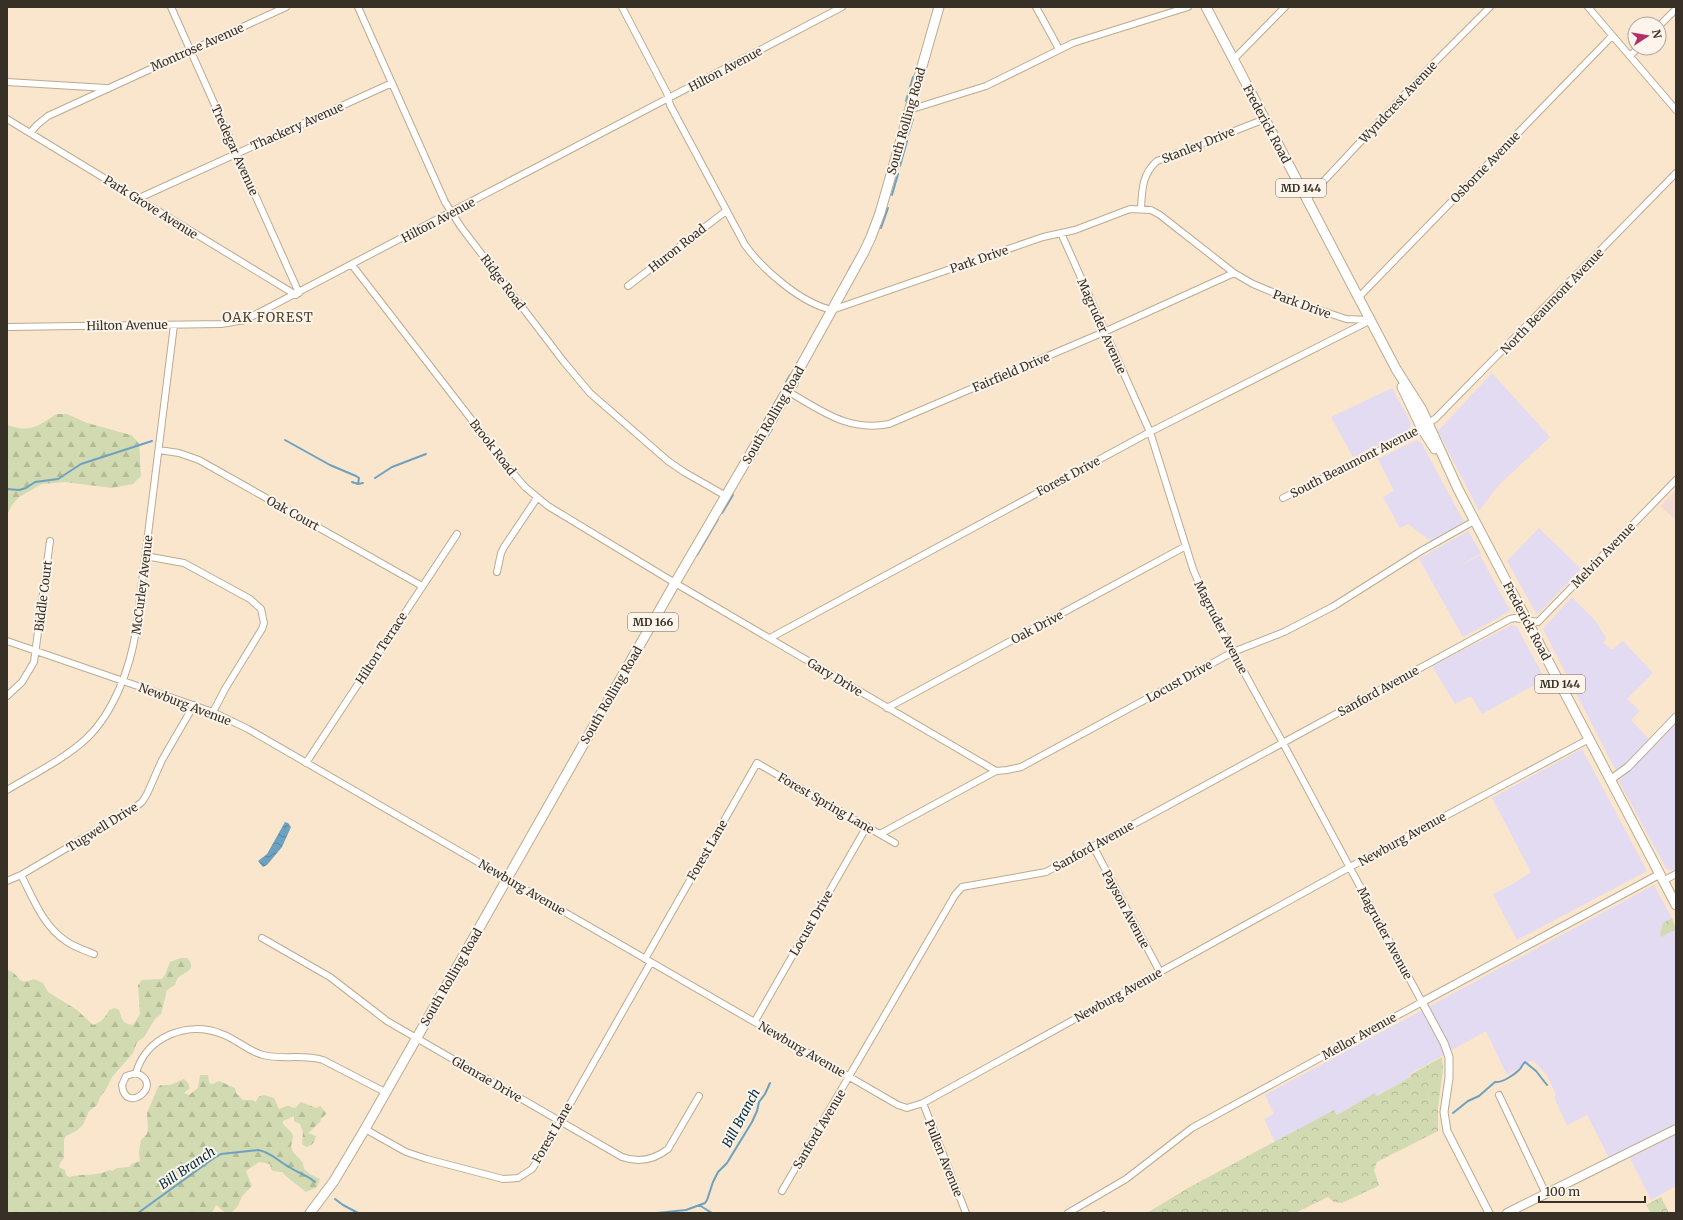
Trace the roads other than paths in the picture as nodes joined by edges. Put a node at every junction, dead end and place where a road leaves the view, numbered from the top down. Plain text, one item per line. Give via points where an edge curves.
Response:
1 (171, 7) edge
2 (286, 7) edge
3 (358, 7) edge
4 (622, 7) edge
5 (842, 7) edge
6 (939, 7) edge
7 (1036, 7) edge
8 (1188, 7) edge
9 (1206, 7) edge
10 (1285, 7) edge
11 (1490, 7) edge
12 (1588, 7) edge
13 (1676, 9) edge
14 (1667, 18) edge
15 (1612, 36) junction
16 (1058, 49) junction
17 (190, 50) junction
18 (1627, 53) edge
19 (1630, 56) edge
20 (1233, 60) junction
21 (7, 82) edge
22 (392, 83) junction
23 (108, 88) junction
24 (669, 99) junction
25 (909, 110) junction
26 (1676, 110) edge
27 (7, 119) edge
28 (1265, 119) junction
29 (30, 132) junction
30 (237, 154) junction
31 (1676, 173) edge
32 (136, 199) junction
33 (1307, 199) junction
34 (1141, 209) junction
35 (726, 210) junction
36 (451, 213) junction
37 (1061, 234) junction
38 (352, 265) junction
39 (1234, 273) junction
40 (628, 286) dead end
41 (297, 294) junction
42 (1358, 298) junction
43 (832, 310) junction
44 (1370, 320) junction
45 (174, 325) junction
46 (7, 327) edge
47 (1104, 332) junction
48 (787, 391) junction
49 (1425, 426) junction
50 (1150, 432) junction
51 (159, 450) junction
52 (1676, 480) edge
53 (726, 496) junction
54 (537, 498) junction
55 (1283, 498) dead end
56 (1474, 521) junction
57 (456, 534) dead end
58 (50, 541) dead end
59 (1186, 546) junction
60 (145, 556) junction
61 (498, 572) dead end
62 (675, 583) junction
63 (422, 586) junction
64 (1527, 620) junction
65 (770, 638) junction
66 (7, 641) edge
67 (36, 651) junction
68 (1232, 652) junction
69 (122, 680) junction
70 (7, 696) edge
71 (194, 705) junction
72 (888, 708) junction
73 (213, 712) junction
74 (1676, 717) edge
75 (1589, 739) junction
76 (1283, 743) junction
77 (306, 763) junction
78 (757, 763) joint
79 (996, 771) junction
80 (1610, 780) junction
81 (7, 790) edge
82 (867, 826) junction
83 (880, 834) junction
84 (895, 843) dead end
85 (1093, 846) junction
86 (1350, 867) junction
87 (1676, 874) edge
88 (21, 875) junction
89 (1661, 877) junction
90 (507, 878) junction
91 (7, 881) edge
92 (1676, 905) edge
93 (262, 938) dead end
94 (94, 954) dead end
95 (648, 960) junction
96 (1160, 972) junction
97 (1422, 1002) junction
98 (755, 1021) junction
99 (416, 1038) junction
100 (136, 1074) junction
101 (850, 1076) junction
102 (385, 1092) junction
103 (1499, 1095) dead end
104 (699, 1096) dead end
105 (922, 1103) junction
106 (560, 1120) junction
107 (365, 1128) junction
108 (1676, 1129) edge
109 (782, 1191) dead end
110 (1546, 1194) junction
111 (319, 1203) junction
112 (310, 1213) edge
113 (316, 1213) edge
114 (966, 1213) edge
115 (1068, 1213) edge
116 (1489, 1213) edge
117 (1507, 1213) edge

1 - 17 street, Tredegar Avenue
2 - 17 street, Montrose Avenue
3 - 22 street, Ridge Road
4 - 24 street
5 - 24 street, Hilton Avenue
6 - 25 main road, South Rolling Road / MD 166
7 - 16 street
8 - 16 street
9 - 20 main road, Frederick Road / MD 144
10 - 20 street
11 - 33 street, Wyndcrest Avenue
12 - 15 street
13 - 14 street
15 - 18 street
15 - 42 street, Osborne Avenue
16 - 25 street via 986,86
17 - 23 street, Montrose Avenue
17 - 30 street, Tredegar Avenue
19 - 26 street
20 - 28 main road, Frederick Road / MD 144
21 - 23 street, Montrose Avenue
22 - 30 street, Thackery Avenue
22 - 36 street, Ridge Road
23 - 29 street, Montrose Avenue via 48,116
24 - 35 street
24 - 36 street, Hilton Avenue
25 - 43 main road, South Rolling Road / MD 166 via 871,237
27 - 29 street, Park Grove Avenue
28 - 33 main road, Frederick Road / MD 144
28 - 34 street, Stanley Drive via 1157,161 1148,170 1143,182
29 - 32 street, Park Grove Avenue
30 - 32 street, Thackery Avenue
30 - 41 street, Tredegar Avenue
31 - 49 street, North Beaumont Avenue via 1472,383
32 - 41 street, Park Grove Avenue
33 - 42 main road, Frederick Road / MD 144
34 - 37 street, Park Drive via 1130,209
34 - 39 street, Park Drive via 1151,210 1171,222
35 - 40 street, Huron Road
35 - 43 street via 755,259 788,288
36 - 38 street, Hilton Avenue
36 - 53 street, Ridge Road via 568,368 590,393 668,461
37 - 43 street, Park Drive via 1043,237
37 - 47 street, Magruder Avenue
38 - 41 street, Hilton Avenue
38 - 54 street, Brook Road via 512,472
39 - 44 street, Park Drive via 1260,287 1346,320
39 - 47 street, Fairfield Drive
41 - 45 street, Hilton Avenue via 245,320 221,324
42 - 44 main road, Frederick Road / MD 144
43 - 48 main road, South Rolling Road / MD 166
44 - 49 main road, Frederick Road / MD 144 via 1416,400
44 - 50 street, Forest Drive
45 - 46 street, Hilton Avenue
45 - 51 street, McCurley Avenue
47 - 48 street, Fairfield Drive via 901,419 876,426 849,424 836,419
47 - 50 street, Magruder Avenue
48 - 53 main road, South Rolling Road / MD 166
49 - 55 street, South Beaumont Avenue
49 - 56 main road, Frederick Road / MD 144
50 - 59 street, Magruder Avenue
50 - 65 street, Forest Drive
51 - 60 street, McCurley Avenue
51 - 63 street, Oak Court via 199,460
52 - 64 street, Melvin Avenue via 1538,622
53 - 62 main road, South Rolling Road / MD 166
54 - 61 street via 504,547
54 - 62 street, Brook Road
56 - 64 main road, Frederick Road / MD 144
56 - 68 street, Locust Drive via 1334,606 1284,632
57 - 63 street, Hilton Terrace
58 - 67 street, Biddle Court
59 - 68 street, Magruder Avenue via 1203,593
59 - 72 street, Oak Drive
60 - 69 street, McCurley Avenue via 134,643
60 - 73 street via 184,563 250,599 261,610 264,622 262,629
62 - 65 street, Gary Drive
62 - 90 main road, South Rolling Road / MD 166
63 - 77 street, Hilton Terrace
64 - 75 main road, Frederick Road / MD 144
64 - 76 street, Sanford Avenue via 1510,619
65 - 72 street, Gary Drive
66 - 67 street, Newburg Avenue
67 - 69 street, Newburg Avenue
67 - 70 street, Biddle Court via 29,672
68 - 76 street, Magruder Avenue
68 - 79 street, Locust Drive via 1021,766
69 - 71 street, Newburg Avenue
69 - 81 street, McCurley Avenue via 107,714 86,739
71 - 73 street, Newburg Avenue
71 - 88 street, Tugwell Drive via 162,760 142,802
72 - 79 street, Gary Drive
73 - 77 street, Newburg Avenue
74 - 80 street via 1628,767
75 - 80 main road, Frederick Road / MD 144
75 - 86 street, Newburg Avenue
76 - 85 street, Sanford Avenue
76 - 86 street, Magruder Avenue
77 - 90 street, Newburg Avenue
78 - 82 street, Forest Spring Lane
78 - 95 street, Forest Lane
79 - 83 street, Locust Drive
80 - 89 main road, Frederick Road / MD 144
82 - 83 street, Forest Spring Lane
82 - 98 street, Locust Drive
83 - 84 street, Forest Spring Lane
85 - 96 street, Payson Avenue
85 - 101 street, Sanford Avenue via 1046,872 967,885 958,890
86 - 96 street, Newburg Avenue
86 - 97 street, Magruder Avenue
87 - 89 street
88 - 91 street, Tugwell Drive
88 - 94 street via 40,912 56,933 65,941
89 - 92 main road, Frederick Road / MD 144
89 - 97 street, Mellor Avenue
90 - 95 street, Newburg Avenue
90 - 99 main road, South Rolling Road / MD 166
93 - 99 street, Glenrae Drive via 330,977 381,1017
95 - 98 street, Newburg Avenue
95 - 106 street, Forest Lane
96 - 105 street, Newburg Avenue
97 - 115 street, Mellor Avenue via 1192,1128 1126,1180
97 - 116 street via 1444,1043 1449,1058 1444,1112 1447,1131
98 - 101 street, Newburg Avenue
99 - 102 main road, South Rolling Road / MD 166
99 - 106 street, Glenrae Drive
100 - 100 street via 144,1078 147,1086 142,1096 134,1098 124,1093 122,1085 126,1076
100 - 102 street via 144,1054 162,1039 174,1033 198,1029 223,1034 264,1055 313,1057 323,1060
101 - 105 street, Newburg Avenue via 906,1108
101 - 109 street, Sanford Avenue
102 - 107 main road, South Rolling Road / MD 166
103 - 110 street
104 - 106 street, Glenrae Drive via 668,1149 642,1160 622,1157
105 - 114 street, Pullen Avenue
106 - 107 street, Forest Lane via 532,1169 510,1180 413,1154 388,1143
107 - 111 main road, South Rolling Road / MD 166
108 - 110 main road
110 - 117 main road
111 - 112 main road, South Rolling Road / MD 166
111 - 113 main road

